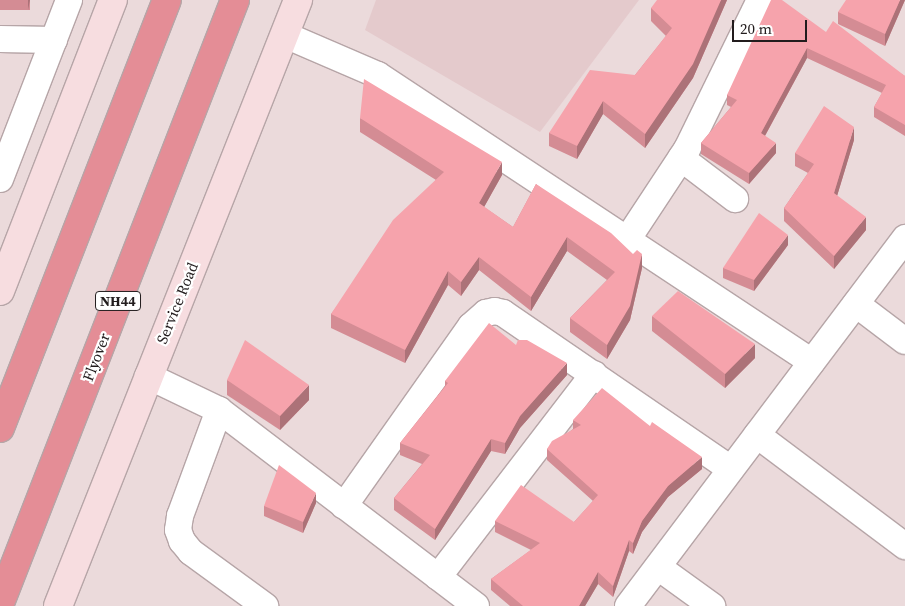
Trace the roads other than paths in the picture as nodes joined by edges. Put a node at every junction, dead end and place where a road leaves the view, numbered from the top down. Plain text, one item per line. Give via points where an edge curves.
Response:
1 (69, 0) edge
2 (113, 0) edge
3 (166, 0) edge
4 (235, 0) edge
5 (298, 0) edge
6 (760, 0) edge
7 (284, 35) junction
8 (0, 39) edge
9 (54, 40) junction
10 (681, 158) junction
11 (0, 179) edge
12 (735, 199) dead end
13 (905, 238) edge
14 (627, 240) junction
15 (0, 291) edge
16 (856, 304) junction
17 (905, 341) edge
18 (812, 362) junction
19 (594, 374) junction
20 (148, 376) junction
21 (219, 410) junction
22 (0, 428) edge
23 (757, 434) junction
24 (731, 469) junction
25 (344, 506) junction
26 (905, 546) edge
27 (658, 567) junction
28 (438, 577) junction
29 (0, 603) edge
30 (58, 606) edge
31 (265, 606) edge
32 (476, 606) edge
33 (628, 606) edge
34 (712, 606) edge

1 - 9 street
2 - 15 street
3 - 22 highway
4 - 29 highway, Flyover / NH44
5 - 7 street, Service Road
6 - 10 street
7 - 14 street via 378,75
7 - 20 street, Service Road
8 - 9 street
9 - 11 street
10 - 12 street
10 - 14 street
13 - 16 street
14 - 18 street
16 - 17 street
16 - 18 street
18 - 23 street
19 - 24 street
19 - 25 street via 503,313 486,313 471,326
19 - 28 street
20 - 21 street
20 - 30 street, Service Road
21 - 25 street
21 - 31 street via 180,516 178,530 191,552
23 - 24 street
23 - 26 street
24 - 27 street
25 - 28 street
27 - 33 street
27 - 34 street
28 - 32 street

